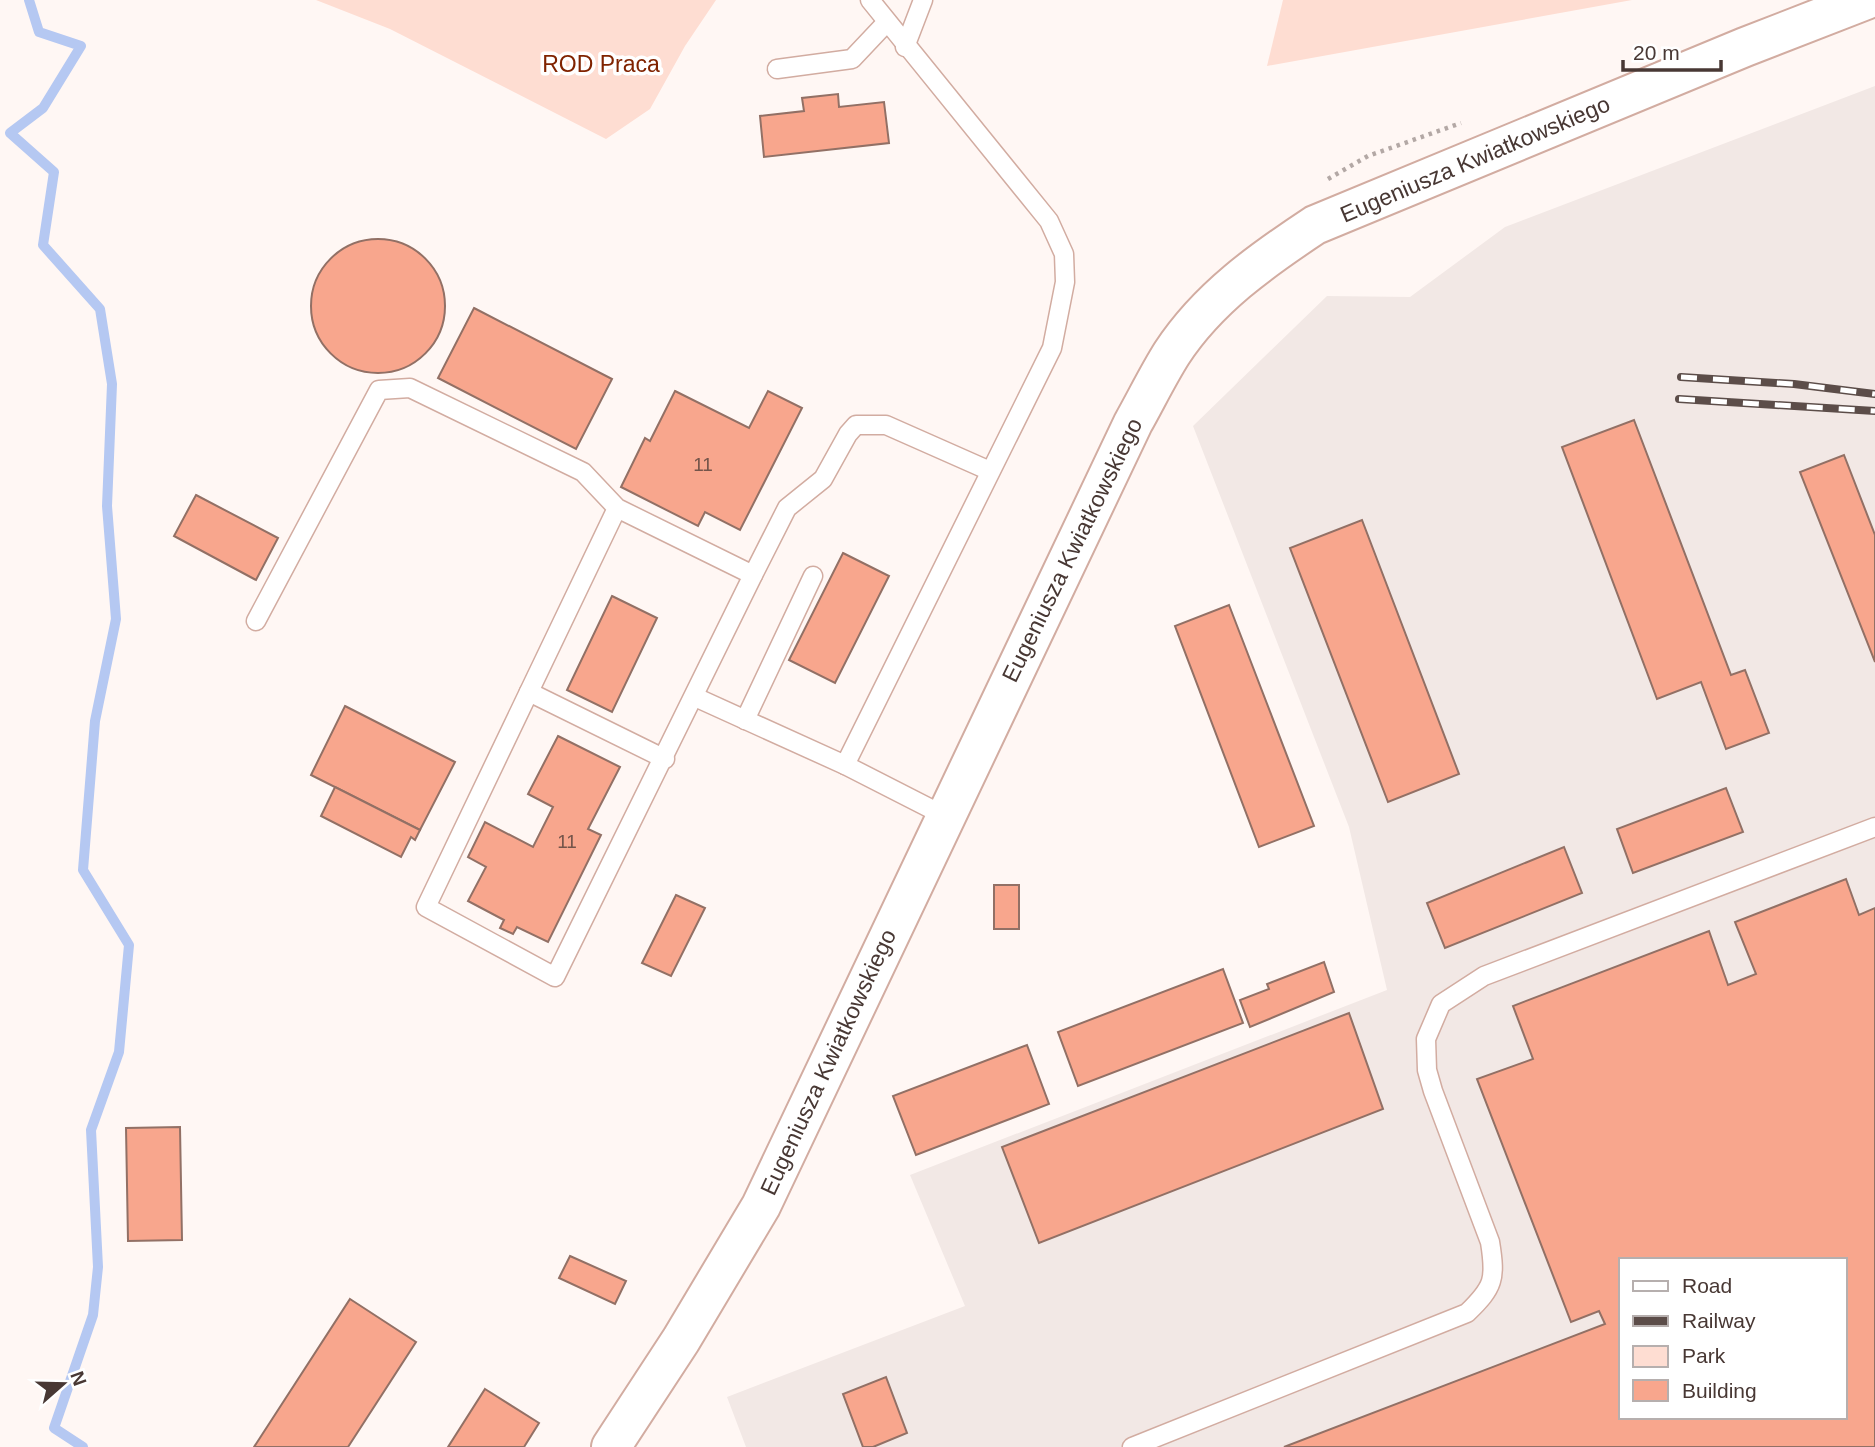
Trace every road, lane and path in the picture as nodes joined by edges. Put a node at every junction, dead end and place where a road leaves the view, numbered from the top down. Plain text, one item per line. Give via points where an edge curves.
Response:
1 (870, 0) edge
2 (923, 0) edge
3 (1866, 0) edge
4 (886, 23) junction
5 (905, 47) junction
6 (777, 69) dead end
7 (990, 471) junction
8 (617, 508) junction
9 (753, 575) junction
10 (813, 576) dead end
11 (256, 621) dead end
12 (529, 692) junction
13 (695, 697) junction
14 (745, 720) junction
15 (665, 759) junction
16 (845, 765) junction
17 (945, 816) junction
18 (1875, 827) edge
19 (611, 1447) edge
20 (1132, 1447) edge

1 - 4 lane
2 - 5 lane
3 - 17 street, Eugeniusza Kwiatkowskiego via 1315,225 1260,261 1222,294 1173,351 1133,423
4 - 5 lane
4 - 6 lane via 852,59
5 - 7 lane via 1049,221 1064,254 1065,282 1052,348
7 - 9 lane via 886,425 856,425 823,479 788,508
7 - 16 lane
8 - 9 lane
8 - 11 lane via 583,472 410,388 379,390
8 - 12 lane
9 - 13 lane
10 - 14 lane
12 - 15 lane
12 - 15 lane via 426,907 555,977
13 - 14 lane
13 - 15 lane
14 - 16 lane
16 - 17 lane
17 - 19 street, Eugeniusza Kwiatkowskiego via 761,1206
18 - 20 lane via 1484,976 1441,1004 1426,1039 1427,1070 1490,1242 1494,1270 1489,1292 1467,1313

